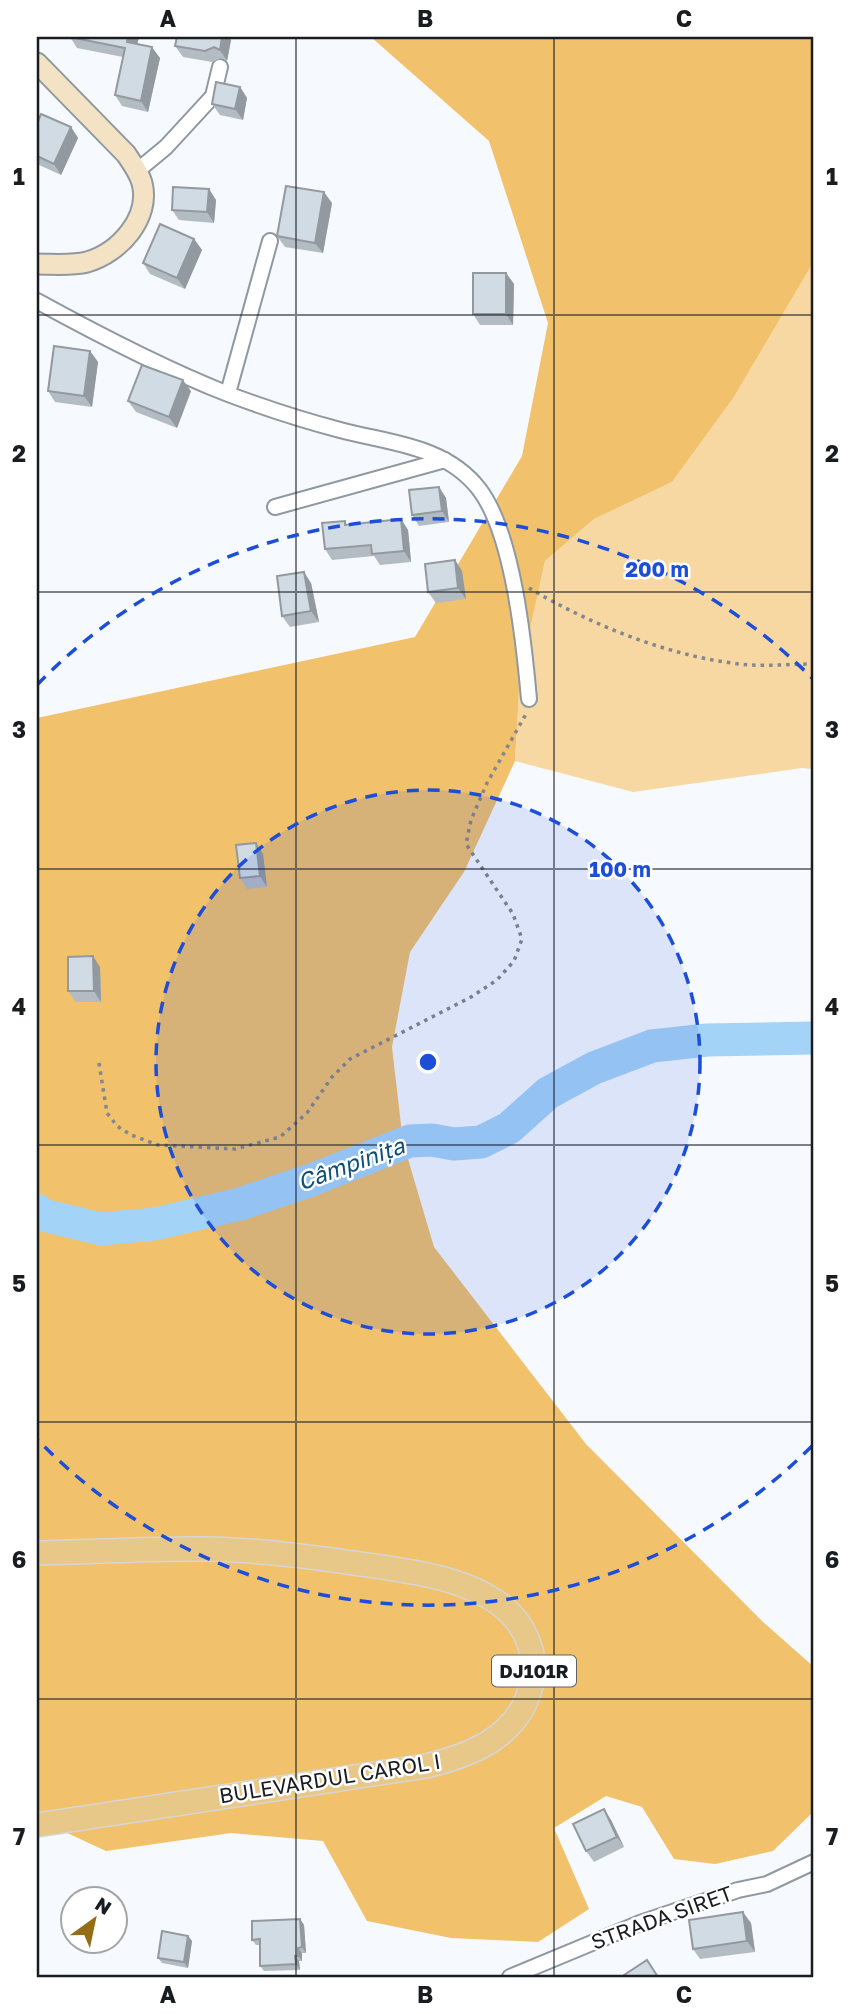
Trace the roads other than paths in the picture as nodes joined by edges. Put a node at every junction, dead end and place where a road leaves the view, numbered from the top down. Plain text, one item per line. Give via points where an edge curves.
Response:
1 (37, 63) edge
2 (219, 67) dead end
3 (137, 171) junction
4 (270, 242) dead end
5 (37, 264) edge
6 (37, 301) edge
7 (228, 393) junction
8 (445, 460) junction
9 (275, 507) dead end
10 (529, 699) road end
11 (37, 1553) edge
12 (37, 1825) edge
13 (814, 1862) edge
14 (510, 1977) edge

1 - 3 main road
2 - 3 street via 213,96 206,105
3 - 5 main road via 143,201 127,235 87,262
4 - 7 street
6 - 7 street via 116,345
7 - 8 street
8 - 9 street
8 - 10 street via 468,477 494,514 512,578
11 - 12 main road, BULEVARDUL CAROL I / DJ101R via 264,1552 438,1578 489,1596 508,1611 531,1646 534,1665 527,1700 507,1729 455,1759
13 - 14 street, STRADA SIRET via 767,1884 640,1923

